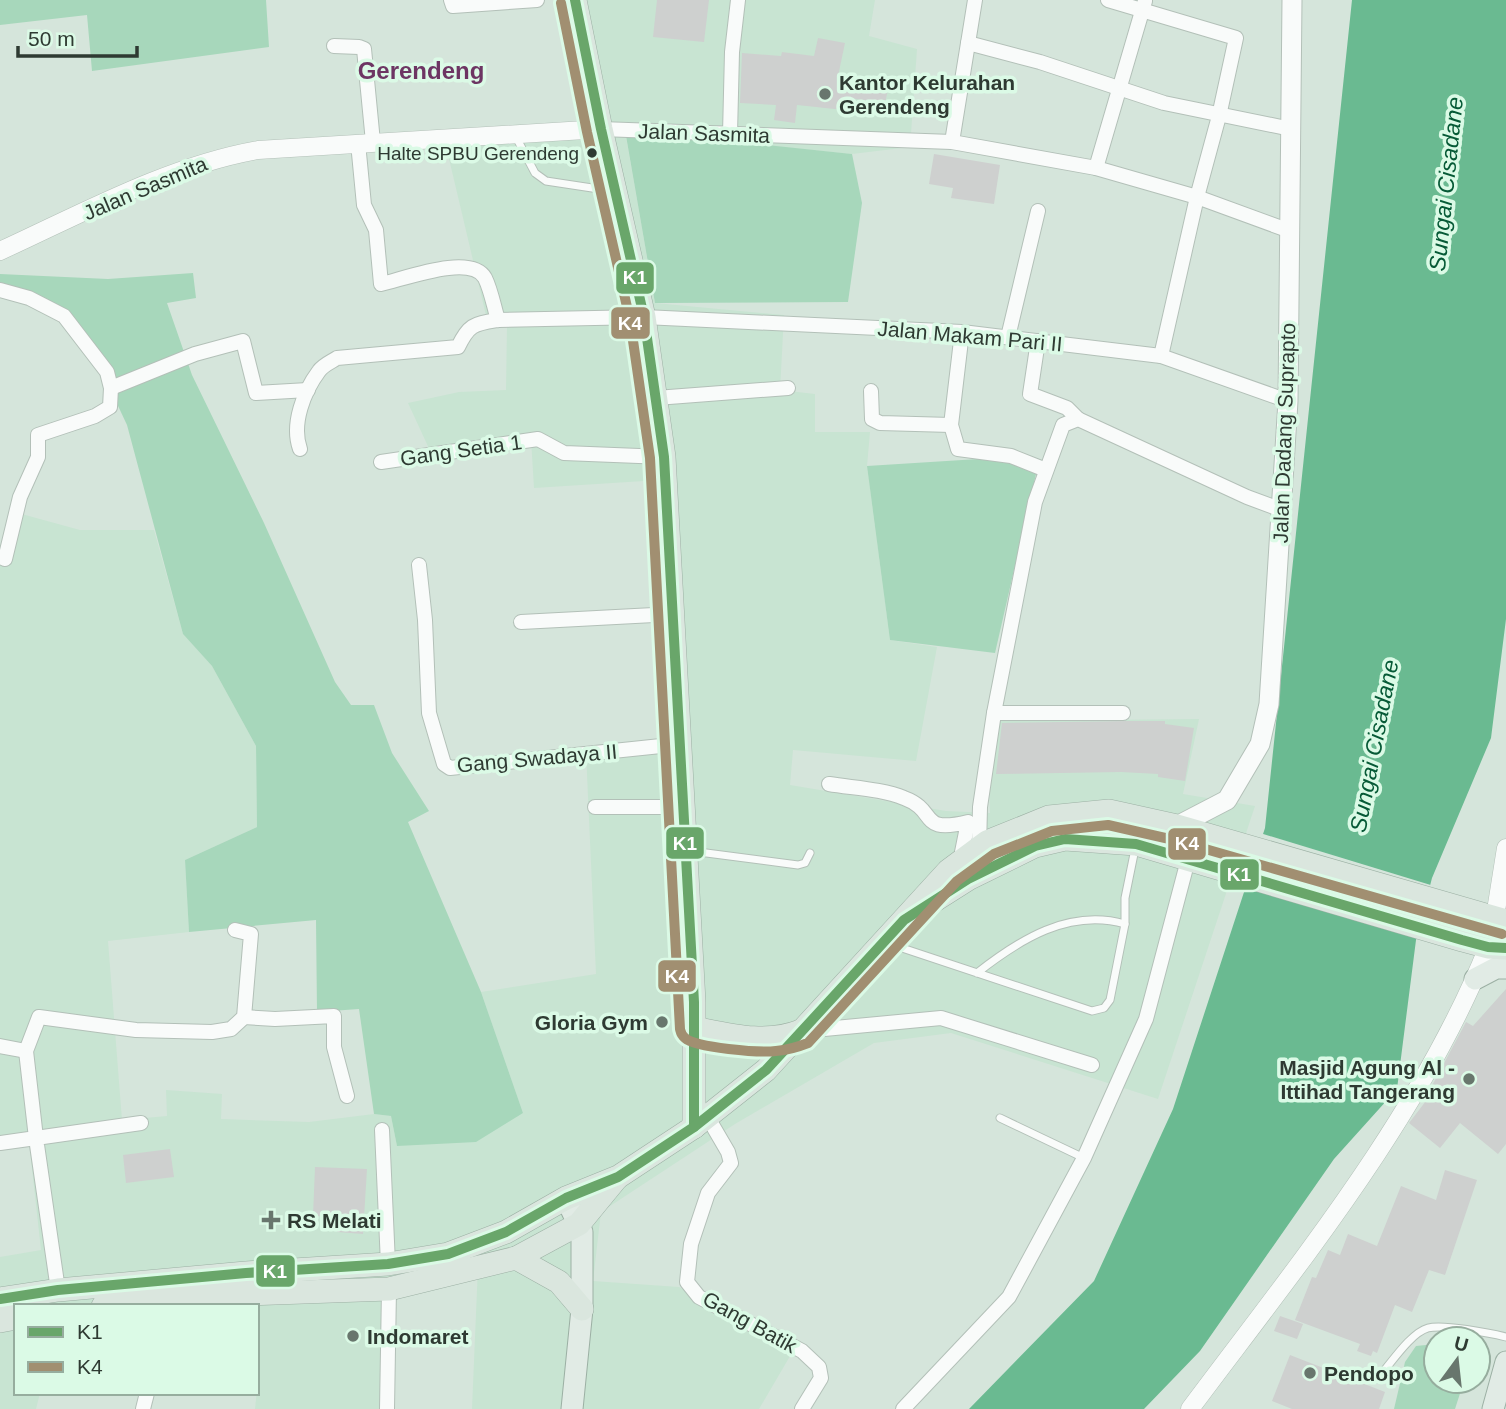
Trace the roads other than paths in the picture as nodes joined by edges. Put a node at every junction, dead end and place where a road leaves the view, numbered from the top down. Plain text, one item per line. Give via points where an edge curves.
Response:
1 (451, 0) edge
2 (537, 0) edge
3 (575, 0) edge
4 (738, 0) edge
5 (975, 0) edge
6 (1108, 0) edge
7 (1293, 0) edge
8 (1144, 5) edge
9 (968, 43) junction
10 (334, 46) dead end
11 (1119, 87) junction
12 (1219, 116) junction
13 (1291, 128) junction
14 (601, 129) junction
15 (514, 134) junction
16 (730, 134) junction
17 (952, 142) junction
18 (365, 143) junction
19 (1097, 168) junction
20 (616, 192) junction
21 (1197, 197) junction
22 (1038, 211) dead end
23 (1290, 231) junction
24 (0, 251) edge
25 (0, 290) edge
26 (644, 317) junction
27 (498, 320) junction
28 (962, 332) junction
29 (1008, 337) junction
30 (1038, 341) junction
31 (1161, 356) junction
32 (111, 388) junction
33 (788, 388) dead end
34 (308, 390) junction
35 (871, 391) dead end
36 (656, 398) junction
37 (1288, 401) junction
38 (1078, 419) junction
39 (951, 425) junction
40 (300, 449) dead end
41 (664, 457) junction
42 (381, 462) dead end
43 (1046, 470) junction
44 (1282, 510) junction
45 (0, 557) edge
46 (419, 565) dead end
47 (673, 614) junction
48 (521, 622) dead end
49 (994, 713) junction
50 (1123, 713) dead end
51 (680, 744) junction
52 (829, 784) dead end
53 (595, 807) dead end
54 (684, 807) junction
55 (1177, 826) junction
56 (1136, 844) junction
57 (979, 848) junction
58 (1506, 848) edge
59 (687, 850) junction
60 (810, 853) dead end
61 (960, 862) junction
62 (1193, 862) junction
63 (1494, 917) edge
64 (904, 920) junction
65 (1125, 924) junction
66 (234, 930) dead end
67 (883, 941) junction
68 (1497, 947) edge
69 (1506, 968) edge
70 (976, 972) junction
71 (1475, 979) junction
72 (244, 1017) junction
73 (694, 1028) junction
74 (801, 1031) junction
75 (0, 1046) edge
76 (26, 1051) junction
77 (1092, 1065) dead end
78 (347, 1096) dead end
79 (1000, 1118) dead end
80 (701, 1122) junction
81 (141, 1123) dead end
82 (382, 1130) dead end
83 (36, 1138) junction
84 (0, 1143) edge
85 (1084, 1158) junction
86 (618, 1177) junction
87 (566, 1198) junction
88 (579, 1224) junction
89 (516, 1258) junction
90 (388, 1264) junction
91 (246, 1283) junction
92 (389, 1289) junction
93 (58, 1290) junction
94 (0, 1299) edge
95 (164, 1301) edge
96 (127, 1304) edge
97 (582, 1309) junction
98 (1506, 1337) edge
99 (1506, 1362) edge
100 (1377, 1379) dead end
101 (387, 1409) edge
102 (572, 1409) edge
103 (802, 1409) edge
104 (904, 1409) edge
105 (1190, 1409) edge
106 (1493, 1409) edge

1 - 2 street via 453,6
3 - 14 highway
4 - 16 street
5 - 9 street
6 - 8 street
7 - 13 main road, Jalan Dadang Suprapto
8 - 11 street
8 - 12 street via 1236,38
9 - 11 street
9 - 17 street
10 - 18 street via 364,49
11 - 12 street
11 - 19 street
12 - 13 street
12 - 21 street
13 - 23 main road, Jalan Dadang Suprapto
14 - 15 street, Jalan Sasmita
14 - 16 street, Jalan Sasmita
14 - 20 highway
15 - 18 street, Jalan Sasmita
15 - 20 lane via 538,177 545,181
16 - 17 street, Jalan Sasmita
17 - 19 street, Jalan Sasmita
18 - 24 street, Jalan Sasmita via 258,149 222,156 161,177
18 - 27 street via 364,205 376,230 381,284 456,266 476,269 484,277
19 - 21 street, Jalan Sasmita
20 - 26 highway
21 - 23 street, Jalan Sasmita
21 - 31 street
22 - 29 street
23 - 37 main road, Jalan Dadang Suprapto
25 - 32 street via 29,298 64,316 107,372
26 - 27 street, Jalan Makam Pari II
26 - 28 street, Jalan Makam Pari II
26 - 36 highway
27 - 34 street, Jalan Makam Pari II via 466,331 458,347 337,358 321,368
28 - 29 street, Jalan Makam Pari II
28 - 39 street
29 - 30 street, Jalan Makam Pari II
30 - 31 street, Jalan Makam Pari II
30 - 38 street via 1030,394 1067,408
31 - 37 street, Jalan Makam Pari II
32 - 34 street via 195,354 243,341 257,393
32 - 45 street via 110,407 38,435 38,457 20,496 5,559
33 - 36 street
34 - 40 street via 296,436
35 - 39 street via 872,419 880,423
36 - 41 highway
37 - 44 main road, Jalan Dadang Suprapto
38 - 43 street via 1063,425
38 - 44 street
39 - 43 street via 958,449 1011,456
41 - 42 street, Gang Setia 1 via 564,453 538,439
41 - 47 highway
43 - 49 street via 1035,502
44 - 55 main road, Jalan Dadang Suprapto via 1269,705 1260,744 1227,800
46 - 51 street, Gang Swadaya II via 429,713 444,764 450,768
47 - 48 street
47 - 51 highway
49 - 50 street
49 - 57 street via 980,807
51 - 54 highway
52 - 61 street via 901,796 944,827 968,822
53 - 54 street
54 - 59 highway
55 - 57 highway via 1109,811 1049,817
55 - 63 highway
56 - 62 highway
56 - 64 highway via 1065,839 1035,846 968,879
56 - 65 lane via 1125,898
57 - 61 highway
58 - 63 street
59 - 60 lane via 798,865 805,863
59 - 73 highway
61 - 64 highway
62 - 68 highway
62 - 85 street via 1146,1019
64 - 67 highway
65 - 70 lane via 1107,919 1072,921 1013,945
65 - 70 lane via 1110,1000 1104,1008 1092,1011
66 - 72 street via 251,934
67 - 70 lane
67 - 74 highway
68 - 71 street
69 - 71 main road
71 - 105 street via 1428,1069 1355,1188
72 - 76 street via 231,1029 212,1031 136,1030 39,1017
72 - 78 street via 334,1016 334,1048
73 - 74 highway via 758,1040
73 - 80 highway
74 - 77 street via 940,1018
74 - 80 highway via 766,1070
75 - 76 street
76 - 83 street
79 - 85 lane
80 - 86 highway
80 - 103 street, Gang Batik via 728,1152 731,1163 708,1193 691,1244 687,1282 699,1297 802,1351 819,1367 821,1378
81 - 83 street
82 - 90 street
83 - 84 street
83 - 93 street
85 - 104 street via 1009,1297
86 - 87 highway
86 - 88 highway
87 - 88 main road
87 - 90 highway via 506,1232 448,1254
88 - 89 highway
88 - 97 main road
89 - 92 highway
89 - 97 highway via 559,1282
90 - 91 highway
91 - 92 highway
91 - 93 highway
91 - 95 highway
92 - 101 street
93 - 94 highway
95 - 96 highway
97 - 102 main road
98 - 100 lane via 1429,1328 1409,1341
99 - 106 main road

